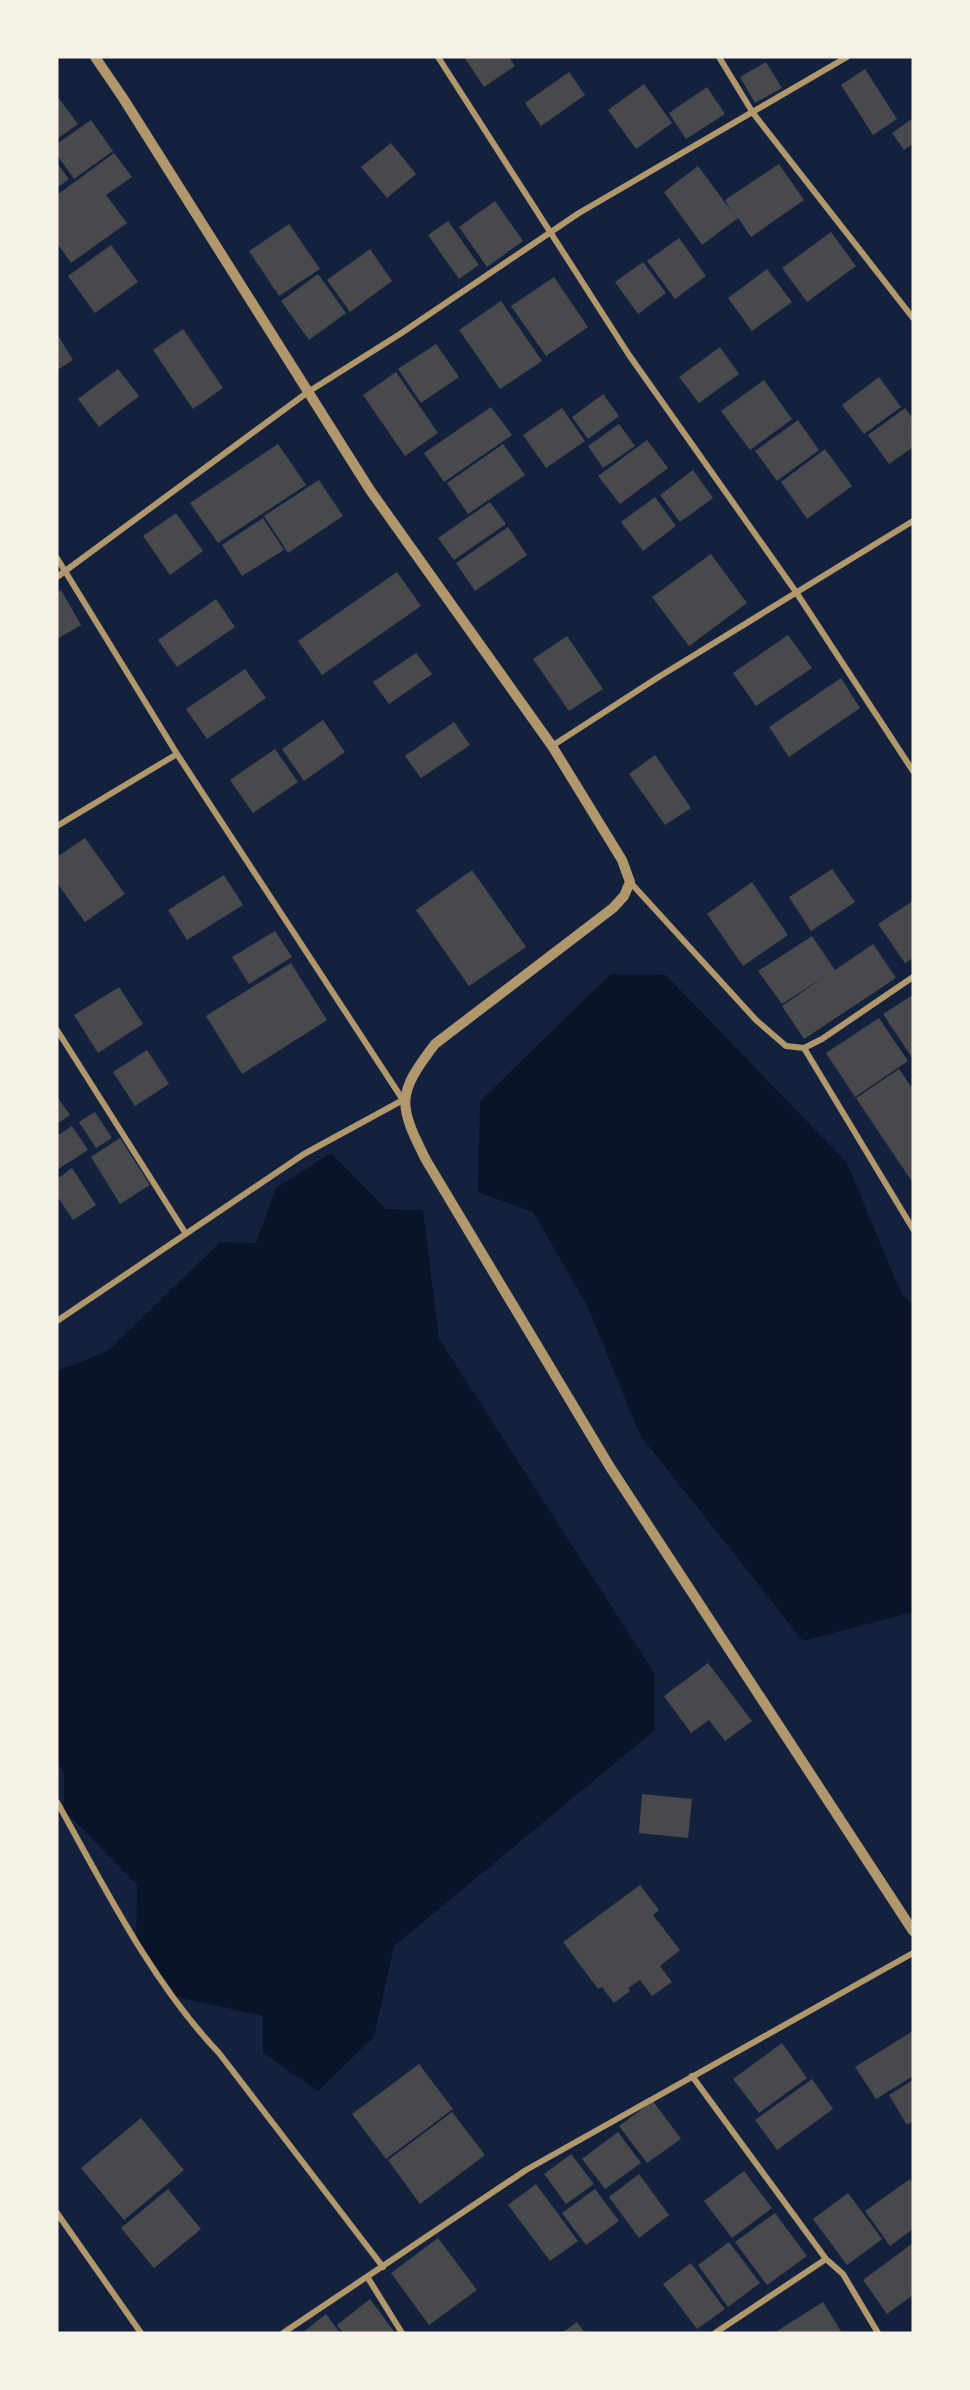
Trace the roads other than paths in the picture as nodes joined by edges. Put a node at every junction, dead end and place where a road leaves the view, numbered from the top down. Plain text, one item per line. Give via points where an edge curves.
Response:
1 (94, 57) edge
2 (438, 57) edge
3 (719, 57) edge
4 (847, 57) edge
5 (753, 113) junction
6 (550, 232) junction
7 (913, 318) edge
8 (308, 392) junction
9 (913, 520) edge
10 (57, 558) edge
11 (65, 571) junction
12 (57, 577) edge
13 (796, 592) junction
14 (552, 746) junction
15 (177, 754) junction
16 (913, 771) edge
17 (57, 826) edge
18 (630, 882) junction
19 (913, 977) edge
20 (57, 1030) edge
21 (804, 1048) junction
22 (403, 1100) junction
23 (913, 1229) edge
24 (186, 1234) junction
25 (57, 1321) edge
26 (57, 1802) edge
27 (913, 1931) edge
28 (913, 1953) edge
29 (692, 2076) junction
30 (57, 2213) edge
31 (826, 2259) junction
32 (383, 2267) junction
33 (368, 2278) junction
34 (141, 2333) edge
35 (283, 2333) edge
36 (402, 2333) edge
37 (715, 2333) edge
38 (878, 2333) edge

1 - 8 street
2 - 6 street
3 - 5 street
4 - 5 street
5 - 6 street
5 - 7 street
6 - 8 street
6 - 13 street via 629,355
8 - 11 street
8 - 14 street via 370,490
9 - 13 street
10 - 11 street
11 - 12 street
11 - 15 street
13 - 14 street
13 - 16 street
14 - 18 street via 622,860
15 - 17 street
15 - 22 street
18 - 21 street via 756,1020 786,1046
18 - 22 street via 613,908 435,1044 415,1070
19 - 21 street
20 - 24 street
21 - 23 street
22 - 24 street via 304,1154
22 - 27 street via 409,1126 426,1160 610,1467
24 - 25 street
26 - 32 street via 120,1917 152,1966
28 - 29 street
29 - 31 street
29 - 32 street via 526,2170
30 - 34 street
31 - 37 street
31 - 38 street via 843,2274
32 - 33 street
33 - 35 street
33 - 36 street

